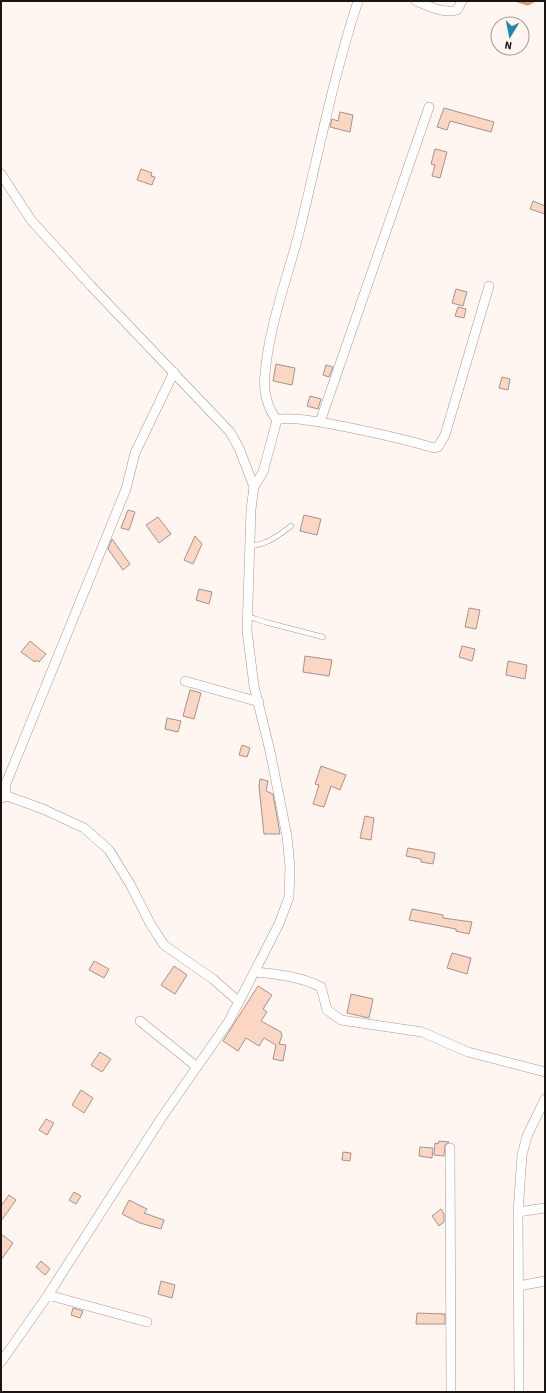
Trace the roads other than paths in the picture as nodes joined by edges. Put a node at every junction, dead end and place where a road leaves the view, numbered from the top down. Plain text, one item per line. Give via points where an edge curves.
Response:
1 (358, 1) edge
2 (416, 1) edge
3 (462, 1) edge
4 (429, 107) dead end
5 (1, 174) edge
6 (489, 286) dead end
7 (174, 372) junction
8 (277, 420) junction
9 (320, 422) junction
10 (254, 487) junction
11 (291, 526) dead end
12 (250, 546) junction
13 (247, 616) junction
14 (323, 637) dead end
15 (185, 681) dead end
16 (259, 702) junction
17 (4, 797) edge
18 (256, 972) junction
19 (239, 1002) junction
20 (140, 1021) dead end
21 (197, 1067) junction
22 (545, 1072) edge
23 (545, 1099) edge
24 (450, 1148) dead end
25 (545, 1208) edge
26 (518, 1212) junction
27 (545, 1281) edge
28 (519, 1286) junction
29 (48, 1295) junction
30 (147, 1322) dead end
31 (3, 1358) edge
32 (451, 1392) edge
33 (519, 1392) edge

1 - 8 street via 343,48 299,233 273,327 264,375 266,398
2 - 3 street via 450,12 457,10
4 - 9 street
5 - 7 street via 31,220
6 - 9 street via 445,435 438,447
7 - 10 street via 230,432
7 - 17 street via 135,453 126,489 5,786
8 - 9 street via 289,418
8 - 10 street via 263,472
10 - 12 street
11 - 12 lane via 268,543
12 - 13 street
13 - 14 lane
13 - 16 street via 249,653
15 - 16 street
16 - 18 street via 276,780 290,867 289,897
17 - 19 street via 43,809 84,828 109,850 164,945 213,979
18 - 19 street
18 - 22 street via 321,987 327,1010 341,1020 422,1032 468,1052
19 - 21 street
20 - 21 street
21 - 29 street
23 - 26 street via 526,1136
24 - 32 street
25 - 26 street
26 - 28 street
27 - 28 street
28 - 33 street
29 - 30 street
29 - 31 street

